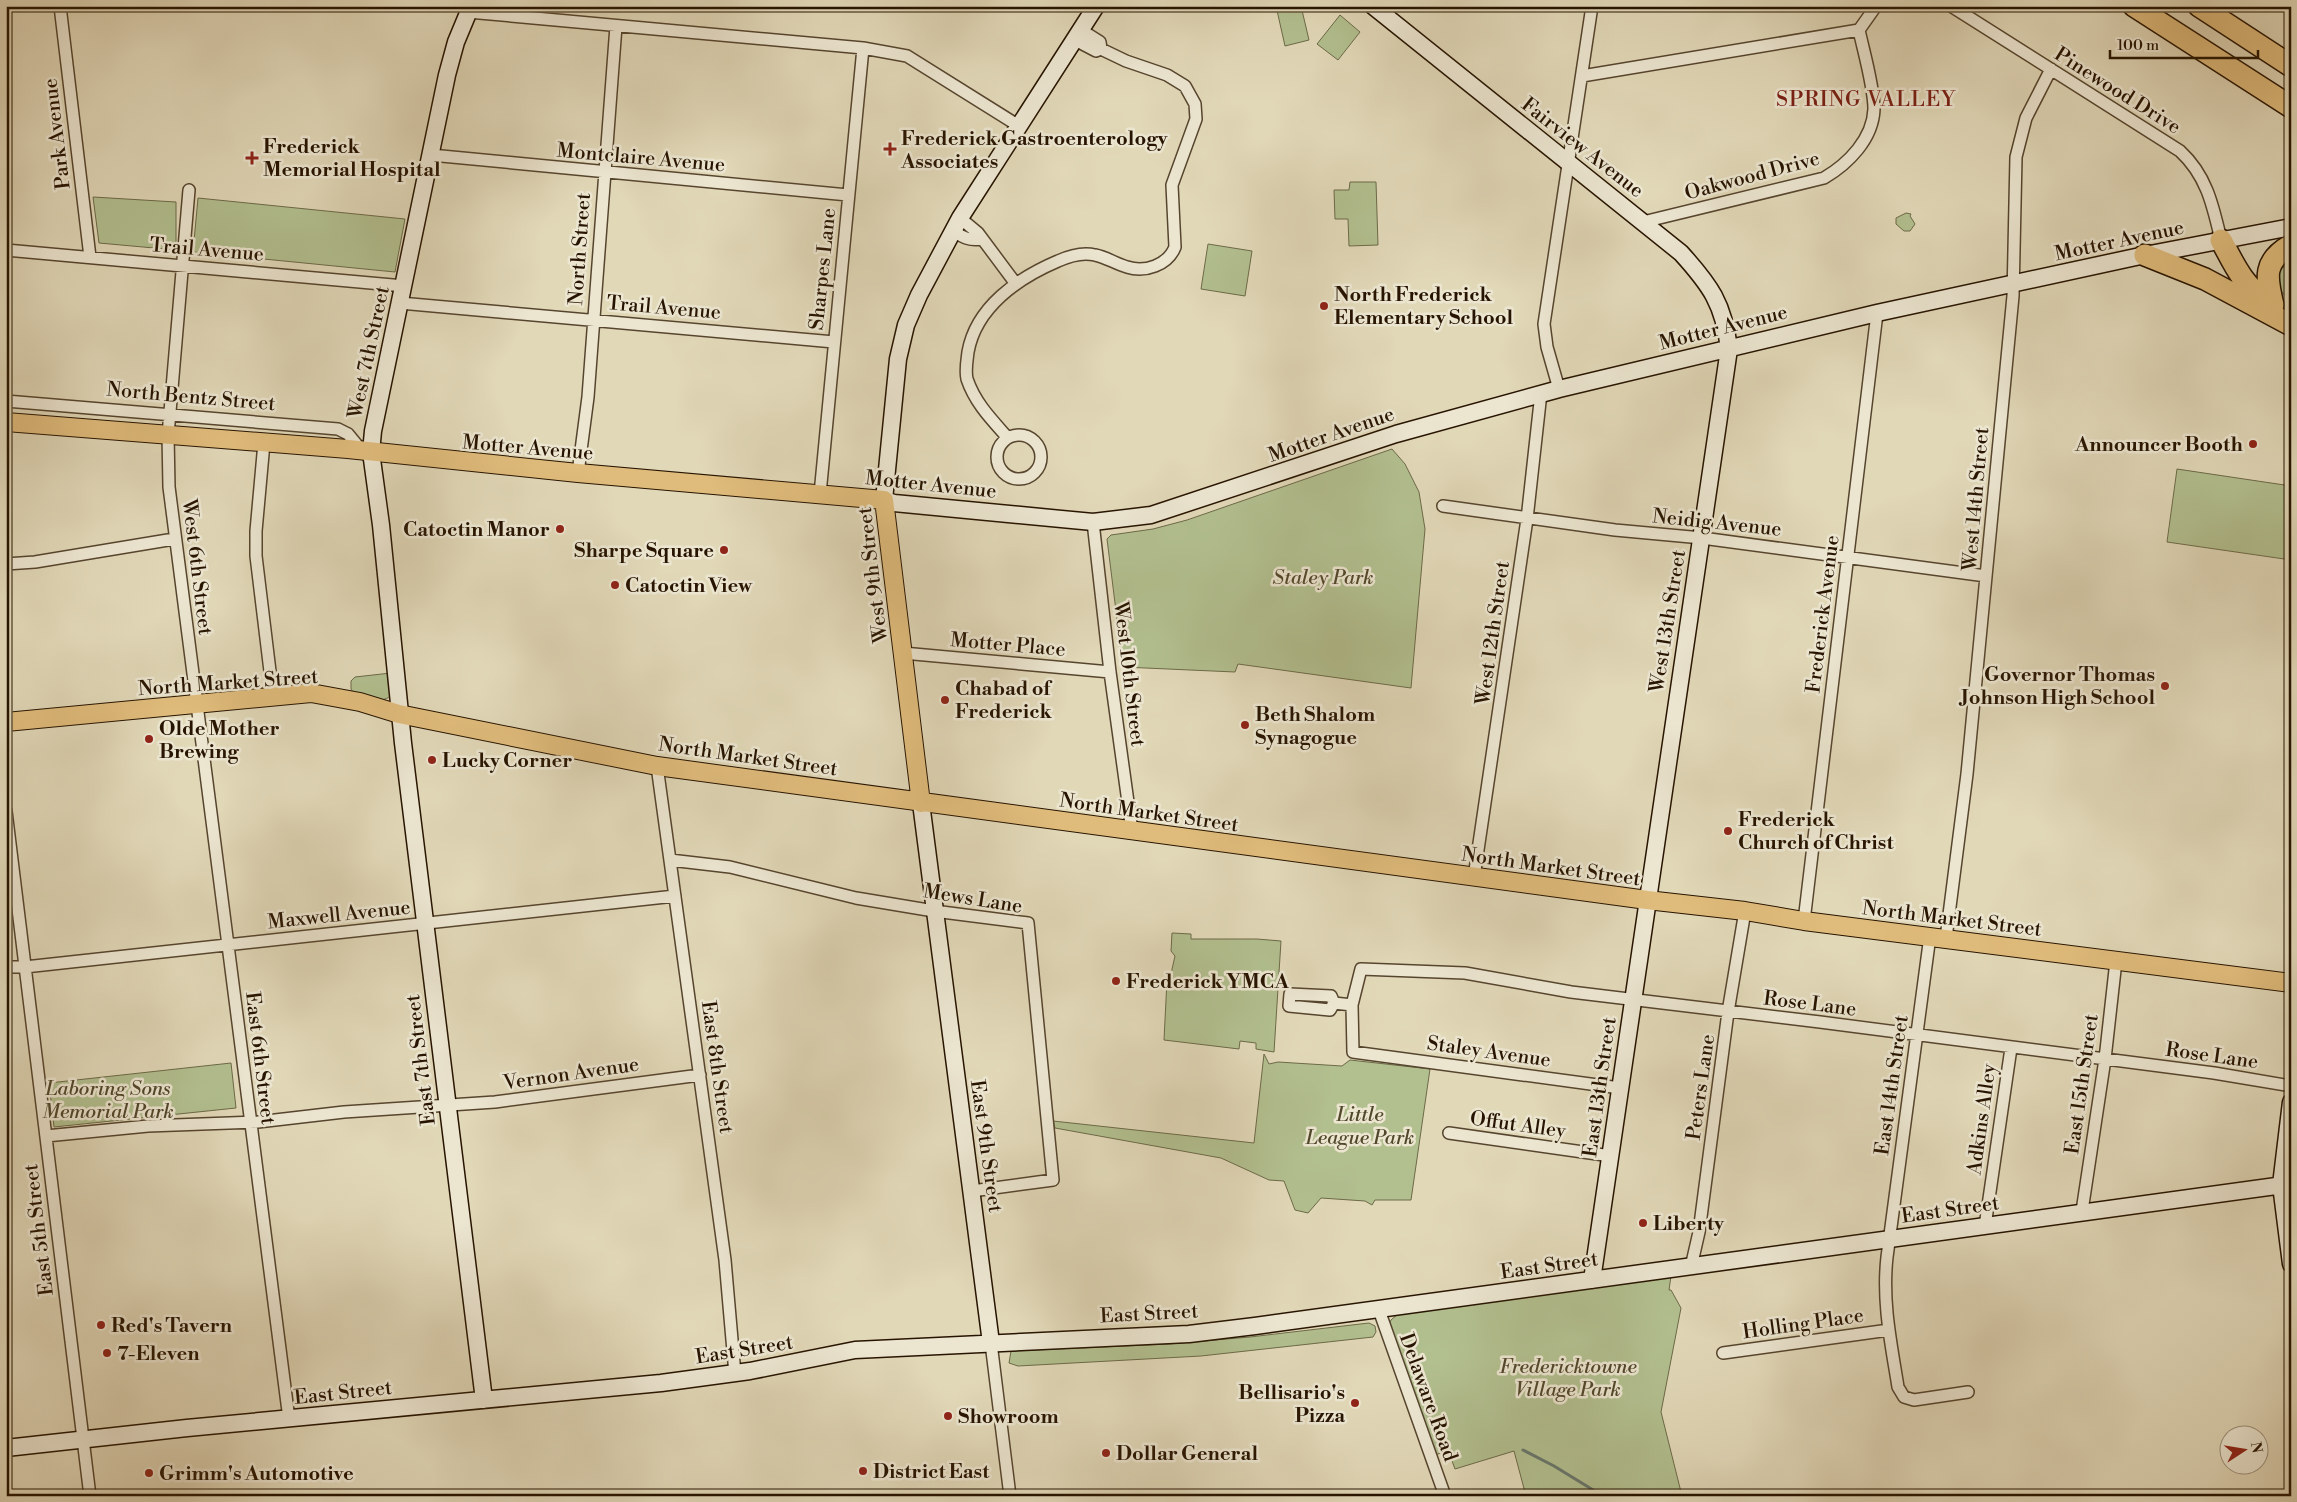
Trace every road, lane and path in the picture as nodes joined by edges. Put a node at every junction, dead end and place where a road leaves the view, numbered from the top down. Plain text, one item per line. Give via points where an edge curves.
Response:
1 (60, 6) edge
2 (1096, 6) edge
3 (1373, 6) edge
4 (1592, 6) edge
5 (1876, 6) edge
6 (1952, 6) edge
7 (2134, 6) edge
8 (2198, 6) edge
9 (470, 9) edge
10 (616, 26) junction
11 (1860, 30) junction
12 (1078, 35) junction
13 (862, 48) junction
14 (2291, 66) edge
15 (2051, 69) junction
16 (1582, 76) junction
17 (2291, 107) edge
18 (1019, 126) junction
19 (431, 155) junction
20 (1567, 163) junction
21 (604, 173) junction
22 (189, 190) dead end
23 (848, 195) junction
24 (1643, 222) junction
25 (957, 225) junction
26 (2291, 227) edge
27 (2221, 240) junction
28 (2291, 246) edge
29 (6, 250) edge
30 (2146, 255) junction
31 (90, 257) junction
32 (184, 266) junction
33 (2014, 283) junction
34 (1016, 284) junction
35 (404, 286) junction
36 (2240, 297) junction
37 (400, 303) junction
38 (2282, 309) edge
39 (1877, 313) junction
40 (593, 320) junction
41 (2291, 325) edge
42 (834, 342) junction
43 (1729, 349) junction
44 (1559, 388) junction
45 (1541, 393) junction
46 (6, 401) edge
47 (171, 415) junction
48 (6, 422) edge
49 (168, 435) junction
50 (1008, 438) dead end
51 (264, 443) junction
52 (367, 452) junction
53 (578, 473) junction
54 (820, 494) junction
55 (884, 500) junction
56 (1443, 506) dead end
57 (1527, 519) junction
58 (1093, 522) junction
59 (1702, 538) junction
60 (174, 539) junction
61 (1848, 558) junction
62 (6, 564) edge
63 (1986, 576) junction
64 (903, 653) junction
65 (1110, 672) junction
66 (273, 696) junction
67 (196, 703) junction
68 (399, 714) junction
69 (6, 722) edge
70 (657, 766) junction
71 (921, 803) junction
72 (6, 811) edge
73 (1132, 831) junction
74 (670, 860) junction
75 (1474, 877) junction
76 (675, 896) junction
77 (1647, 900) junction
78 (1745, 911) junction
79 (934, 912) junction
80 (1804, 921) junction
81 (425, 925) junction
82 (1938, 937) junction
83 (228, 944) junction
84 (2116, 961) junction
85 (6, 967) edge
86 (25, 967) junction
87 (2291, 983) edge
88 (1633, 999) junction
89 (1334, 1003) dead end
90 (1352, 1005) junction
91 (1728, 1012) junction
92 (1917, 1035) junction
93 (2011, 1048) junction
94 (2104, 1059) junction
95 (700, 1075) junction
96 (2291, 1086) edge
97 (1620, 1088) junction
98 (2291, 1102) edge
99 (447, 1105) junction
100 (250, 1122) junction
101 (1448, 1133) dead end
102 (46, 1136) junction
103 (1611, 1156) junction
104 (2286, 1184) edge
105 (972, 1192) junction
106 (2082, 1212) junction
107 (1985, 1226) junction
108 (1890, 1239) junction
109 (2291, 1264) edge
110 (1692, 1267) junction
111 (1592, 1280) junction
112 (1379, 1310) junction
113 (1889, 1330) junction
114 (991, 1343) junction
115 (1723, 1353) dead end
116 (735, 1374) junction
117 (1968, 1392) dead end
118 (484, 1400) junction
119 (289, 1419) junction
120 (83, 1440) junction
121 (6, 1448) edge
122 (90, 1496) edge
123 (1010, 1496) edge
124 (1445, 1496) edge

1 - 31 street, Park Avenue
2 - 12 main road, West 9th Street
3 - 20 main road, Fairview Avenue
4 - 16 street
5 - 11 street
6 - 15 street, Pinewood Drive
7 - 17 highway
8 - 14 highway
9 - 10 street
9 - 19 main road, West 7th Street via 447,75
10 - 13 street
10 - 21 street, North Street
11 - 16 street
11 - 24 street, Oakwood Drive via 1874,110 1862,144 1835,172 1824,178
12 - 18 main road, West 9th Street
12 - 34 street via 1096,51 1101,49 1167,75 1185,86 1195,104 1196,119 1172,185 1175,247 1168,258 1152,268 1129,268 1096,255 1078,255 1053,263
13 - 18 street via 907,56
13 - 23 street, Sharpes Lane
15 - 27 street, Pinewood Drive via 2180,151 2192,163 2202,178
15 - 33 street, West 14th Street via 2026,118 2018,144 2014,173
16 - 20 street
18 - 25 main road, West 9th Street
19 - 21 street, Montclaire Avenue
19 - 35 main road, West 7th Street
20 - 24 main road, Fairview Avenue
20 - 44 street via 1544,324
21 - 23 street, Montclaire Avenue
21 - 40 street, North Street
22 - 32 street, West 6th Street
23 - 42 street, Sharpes Lane
24 - 43 main road, Fairview Avenue via 1681,253 1706,281 1720,309
25 - 34 street via 965,239 981,239
25 - 55 main road, West 9th Street via 906,325 898,359
26 - 27 main road, Motter Avenue
27 - 30 main road, Motter Avenue
27 - 36 highway via 2220,261
27 - 38 highway via 2248,286
28 - 38 highway via 2282,250 2269,266 2268,284
29 - 31 street, Trail Avenue
30 - 33 main road, Motter Avenue
30 - 36 highway via 2190,271
31 - 32 street, Trail Avenue
32 - 35 street, Trail Avenue
32 - 47 street, West 6th Street
33 - 39 main road, Motter Avenue
33 - 63 street, West 14th Street
34 - 50 street via 981,317 972,336 966,365 967,378 986,414
35 - 37 main road, West 7th Street
36 - 41 highway
37 - 40 street, Trail Avenue
37 - 52 main road, West 7th Street
39 - 43 main road, Motter Avenue
39 - 61 street, Frederick Avenue
40 - 42 street, Trail Avenue
40 - 53 street, North Street via 588,397
42 - 54 street, Sharpes Lane
43 - 44 main road, Motter Avenue
43 - 59 main road, West 13th Street
44 - 45 main road, Motter Avenue
45 - 57 street, West 12th Street
45 - 58 main road, Motter Avenue via 1396,434 1151,515
46 - 47 street, North Bentz Street
47 - 49 street, West 6th Street
47 - 52 street, North Bentz Street via 342,430
48 - 49 main road, North Bentz Street
49 - 51 main road, North Bentz Street
49 - 60 street, West 6th Street
51 - 52 main road, North Bentz Street
51 - 66 street via 256,540
52 - 53 main road, Motter Avenue
52 - 68 main road, West 7th Street via 381,525
53 - 54 main road, Motter Avenue
54 - 55 main road, Motter Avenue
55 - 58 main road, Motter Avenue
55 - 64 main road, West 9th Street
56 - 57 street, Neidig Avenue
57 - 59 street, Neidig Avenue
57 - 75 street, West 12th Street
58 - 65 street, West 10th Street
59 - 61 street, Neidig Avenue
59 - 77 main road, West 13th Street
60 - 62 street
60 - 67 street, West 6th Street
61 - 63 street, Neidig Avenue
61 - 80 street, Frederick Avenue
63 - 82 street, West 14th Street via 1967,774
64 - 65 street, Motter Place
64 - 71 main road, West 9th Street
65 - 73 street, West 10th Street
66 - 67 main road, North Market Street
66 - 68 main road, North Market Street via 310,693 360,702
67 - 69 main road, North Market Street
67 - 83 street, East 6th Street
68 - 70 main road, North Market Street
68 - 81 main road, East 7th Street
70 - 71 main road, North Market Street
70 - 74 street, East 8th Street
71 - 73 main road, North Market Street
71 - 79 main road, East 9th Street
72 - 86 street, East 5th Street
73 - 75 main road, North Market Street
74 - 76 street, East 8th Street
74 - 79 street, Mews Lane via 730,867 856,898
75 - 77 main road, North Market Street
76 - 81 street, Maxwell Avenue
76 - 95 street, East 8th Street
77 - 78 main road, North Market Street
77 - 88 main road, East 13th Street
78 - 80 main road, North Market Street
78 - 91 street, Peters Lane
79 - 105 main road, East 9th Street
79 - 105 street, Mews Lane via 1028,923 1053,1180
80 - 82 main road, North Market Street
81 - 83 street, Maxwell Avenue
81 - 99 main road, East 7th Street
82 - 84 main road, North Market Street
82 - 92 street, East 14th Street
83 - 86 street, Maxwell Avenue
83 - 100 street, East 6th Street
84 - 87 main road, North Market Street
84 - 94 street, East 15th Street
85 - 86 street, Maxwell Avenue
86 - 102 street, East 5th Street
88 - 90 street, Rose Lane via 1571,992 1465,973 1361,969
88 - 91 street, Rose Lane
88 - 97 main road, East 13th Street
89 - 90 street
90 - 97 street, Staley Avenue via 1353,1052
91 - 92 street, Rose Lane
91 - 110 street, Peters Lane
92 - 93 street, Rose Lane
92 - 108 street, East 14th Street
93 - 94 street, Rose Lane
93 - 107 street, Adkins Alley
94 - 96 street, Rose Lane
94 - 106 street, East 15th Street
95 - 99 street, Vernon Avenue via 496,1102
95 - 116 street, East 8th Street via 725,1260
97 - 103 main road, East 13th Street
98 - 104 main road
99 - 100 street, Vernon Avenue
99 - 118 main road, East 7th Street
100 - 102 street, Vernon Avenue via 148,1126
100 - 119 street, East 6th Street
101 - 103 street, Offut Alley
102 - 120 street, East 5th Street
103 - 111 main road, East 13th Street
104 - 106 main road, East Street
104 - 109 main road
105 - 114 main road, East 9th Street
106 - 107 main road, East Street
107 - 108 main road, East Street
108 - 110 main road, East Street
108 - 113 street, East 14th Street via 1884,1285
110 - 111 main road, East Street
111 - 112 main road, East Street
112 - 114 main road, East Street via 1188,1334
112 - 124 street, Delaware Road
113 - 115 street, Holling Place
113 - 117 street, East 14th Street via 1898,1387 1904,1397 1914,1400
114 - 116 main road, East Street via 856,1350
114 - 123 street, East 9th Street
116 - 118 main road, East Street
118 - 119 main road, East Street
119 - 120 main road, East Street
120 - 121 main road, East Street
120 - 122 street, East 5th Street

